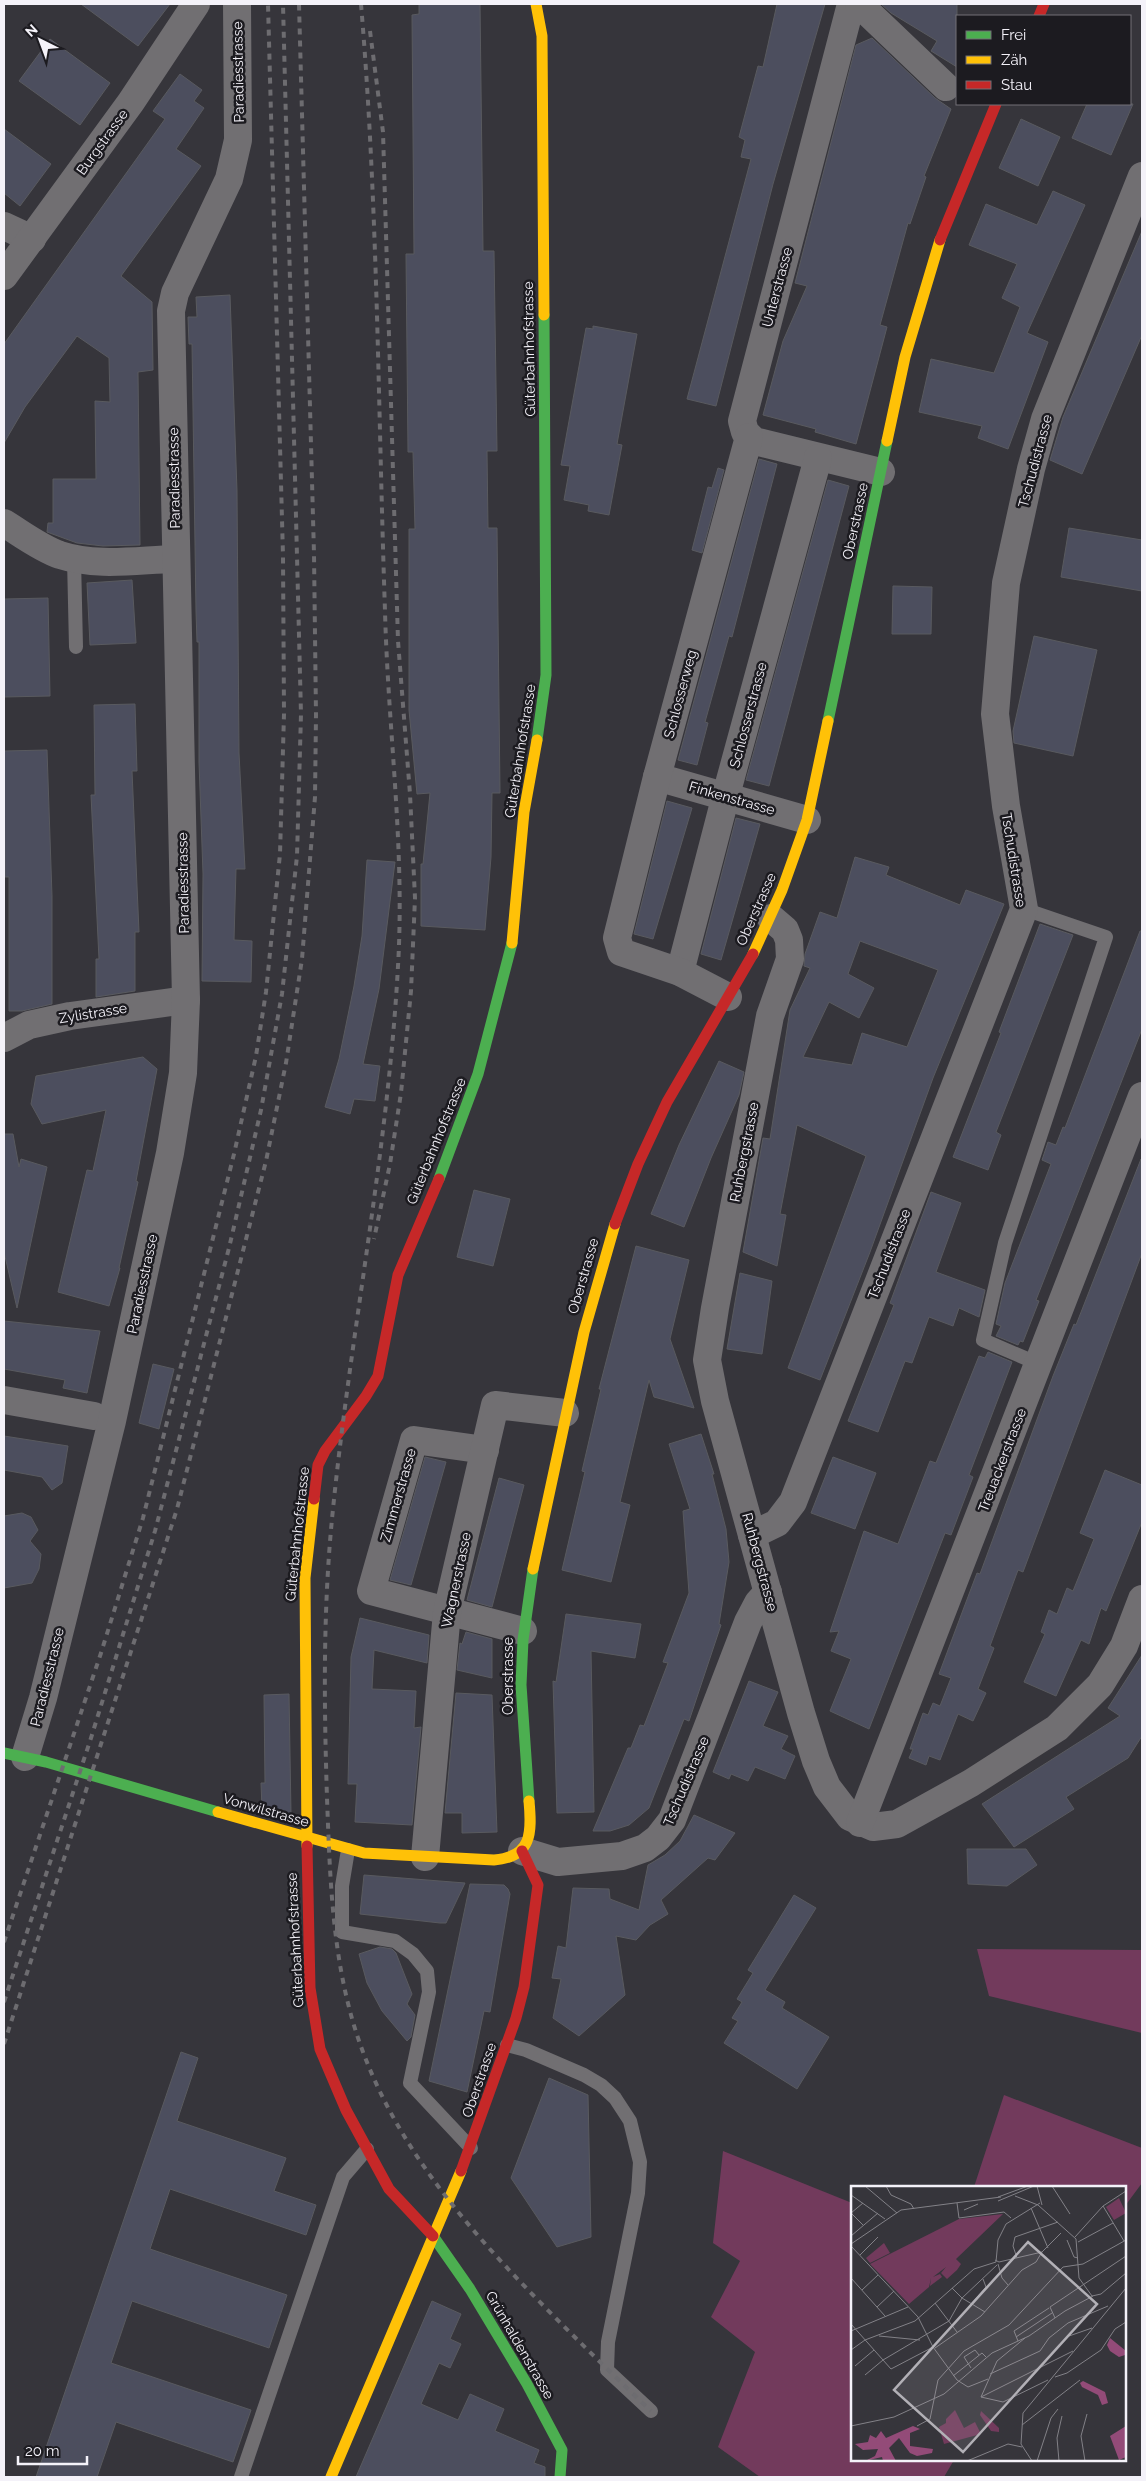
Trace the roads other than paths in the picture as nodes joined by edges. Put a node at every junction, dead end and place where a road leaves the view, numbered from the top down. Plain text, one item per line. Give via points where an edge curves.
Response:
1 (196, 4) edge
2 (237, 4) edge
3 (536, 4) edge
4 (851, 4) edge
5 (859, 4) edge
6 (946, 87) dead end
7 (996, 105) edge
8 (1142, 176) edge
9 (4, 226) edge
10 (32, 239) junction
11 (4, 276) edge
12 (749, 437) junction
13 (818, 458) junction
14 (881, 472) junction
15 (4, 522) edge
16 (74, 559) junction
17 (175, 559) junction
18 (76, 647) dead end
19 (657, 777) junction
20 (726, 795) junction
21 (807, 820) junction
22 (1024, 909) junction
23 (771, 918) junction
24 (680, 972) junction
25 (728, 998) junction
26 (186, 1000) junction
27 (4, 1038) edge
28 (1142, 1096) edge
29 (1039, 1364) junction
30 (4, 1400) edge
31 (565, 1413) junction
32 (94, 1416) dead end
33 (485, 1450) junction
34 (752, 1535) junction
35 (768, 1592) junction
36 (1142, 1599) edge
37 (447, 1612) junction
38 (523, 1630) junction
39 (14, 1755) edge
40 (860, 1823) junction
41 (348, 1850) junction
42 (522, 1851) junction
43 (425, 1857) junction
44 (507, 2046) junction
45 (471, 2148) junction
46 (367, 2150) junction
47 (433, 2236) junction
48 (650, 2411) dead end
49 (240, 2477) edge
50 (331, 2477) edge
51 (560, 2477) edge

1 - 10 street, Burgstrasse via 131,102
2 - 17 street, Paradiesstrasse via 240,118 235,160 172,302
3 - 46 street, Güterbahnhofstrasse via 542,36 546,675 524,812 512,942 488,1041 469,1102 398,1275 378,1376 321,1458 305,1578 310,1988 320,2049
4 - 12 street, Unterstrasse via 744,415 743,427
5 - 6 street
7 - 14 street, Oberstrasse via 954,203 920,303
8 - 22 street, Tschudistrasse via 1045,419 1006,583 995,714 1006,806
9 - 10 street
10 - 11 street, Burgstrasse
12 - 13 street
12 - 19 street, Schlosserweg
13 - 14 street
13 - 20 street, Schlosserstrasse
14 - 21 street, Oberstrasse
15 - 16 street via 41,546
16 - 17 street
16 - 18 lane
17 - 26 street, Paradiesstrasse
19 - 20 street, Finkenstrasse
19 - 24 street, Schlosserweg via 617,938 621,952
20 - 21 street, Finkenstrasse
20 - 24 street, Schlosserstrasse
21 - 23 street, Oberstrasse
22 - 29 lane via 1106,937 1005,1243 983,1340
22 - 34 street, Tschudistrasse via 793,1502 777,1522
23 - 25 street, Oberstrasse
23 - 34 street, Ruhbergstrasse via 785,930 790,959 770,1016 707,1360
24 - 25 street
25 - 31 street, Oberstrasse via 657,1120 628,1183 585,1323
26 - 27 street, Zylistrasse via 70,1016 29,1025
26 - 39 street, Paradiesstrasse via 183,1073 168,1163 112,1421 42,1698
28 - 29 street, Treuackerstrasse
29 - 40 street, Treuackerstrasse
30 - 32 street
31 - 33 street, Wagnerstrasse via 495,1405
31 - 38 street, Oberstrasse
33 - 37 street, Wagnerstrasse
33 - 37 street, Zimmerstrasse via 414,1440 371,1591
34 - 35 street, Ruhbergstrasse
35 - 40 street, Ruhbergstrasse via 816,1761 827,1787 839,1804 850,1818
35 - 42 street, Tschudistrasse via 748,1622 672,1820 658,1838 645,1848 622,1856 558,1862
36 - 40 street via 1124,1646 1100,1685 1057,1728 912,1817 881,1827
37 - 38 street
37 - 43 street, Wagnerstrasse
38 - 42 street, Oberstrasse via 521,1701 531,1820 530,1836
39 - 41 street, Vonwilstrasse
41 - 43 street, Vonwilstrasse
41 - 45 lane via 342,1886 342,1932 396,1941 427,1971 428,1992 410,2083
42 - 43 street, Vonwilstrasse via 509,1860
42 - 44 street, Oberstrasse via 538,1885 524,1987
44 - 45 street, Oberstrasse
44 - 48 lane via 526,2050 601,2085 615,2098 630,2121 640,2162 638,2193 608,2342 607,2370
45 - 47 street, Oberstrasse
46 - 47 street, Güterbahnhofstrasse via 389,2189
46 - 49 lane via 343,2177
47 - 50 street, Oberstrasse
47 - 51 street, Grünhaldenstrasse via 470,2289 562,2450

